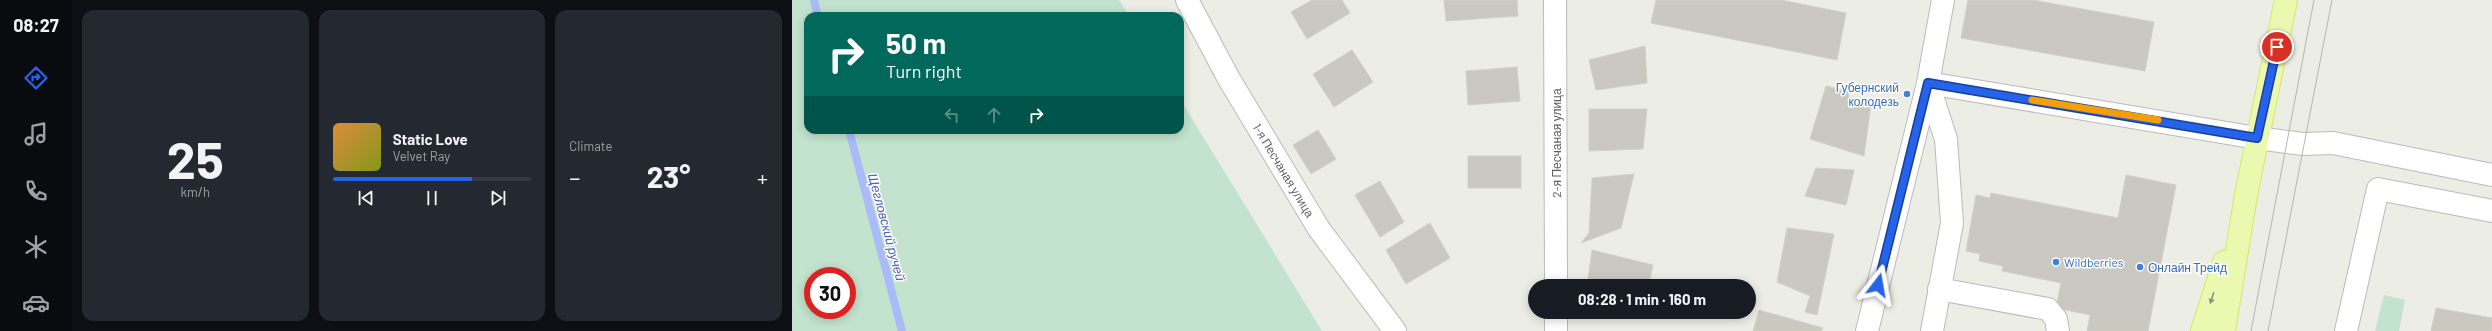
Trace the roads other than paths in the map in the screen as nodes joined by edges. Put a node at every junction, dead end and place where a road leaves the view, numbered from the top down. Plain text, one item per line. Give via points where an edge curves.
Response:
1 (1187, 0) edge
2 (1556, 0) edge
3 (1943, 0) edge
4 (2286, 0) edge
5 (1928, 84) junction
6 (2257, 138) junction
7 (2492, 175) edge
8 (2246, 195) junction
9 (2492, 211) edge
10 (1556, 279) edge
11 (1939, 289) junction
12 (1556, 319) edge
13 (1395, 331) edge
14 (1556, 331) edge
15 (1867, 331) edge
16 (1932, 331) edge
17 (2058, 331) edge
18 (2202, 331) edge
19 (2224, 331) edge
20 (2346, 331) edge

1 - 13 street, 1-я Песчаная улица via 1229,79 1319,229
2 - 10 street, 2-я Песчаная улица
3 - 5 street
4 - 6 main road
5 - 6 street
5 - 11 street via 1946,139 1952,223
5 - 15 street
6 - 7 street via 2303,144 2333,143
6 - 8 main road
8 -> 18 main road
8 - 19 main road
9 - 20 street via 2378,189
11 - 16 street
11 - 17 street via 2048,310 2056,319
12 - 14 street

